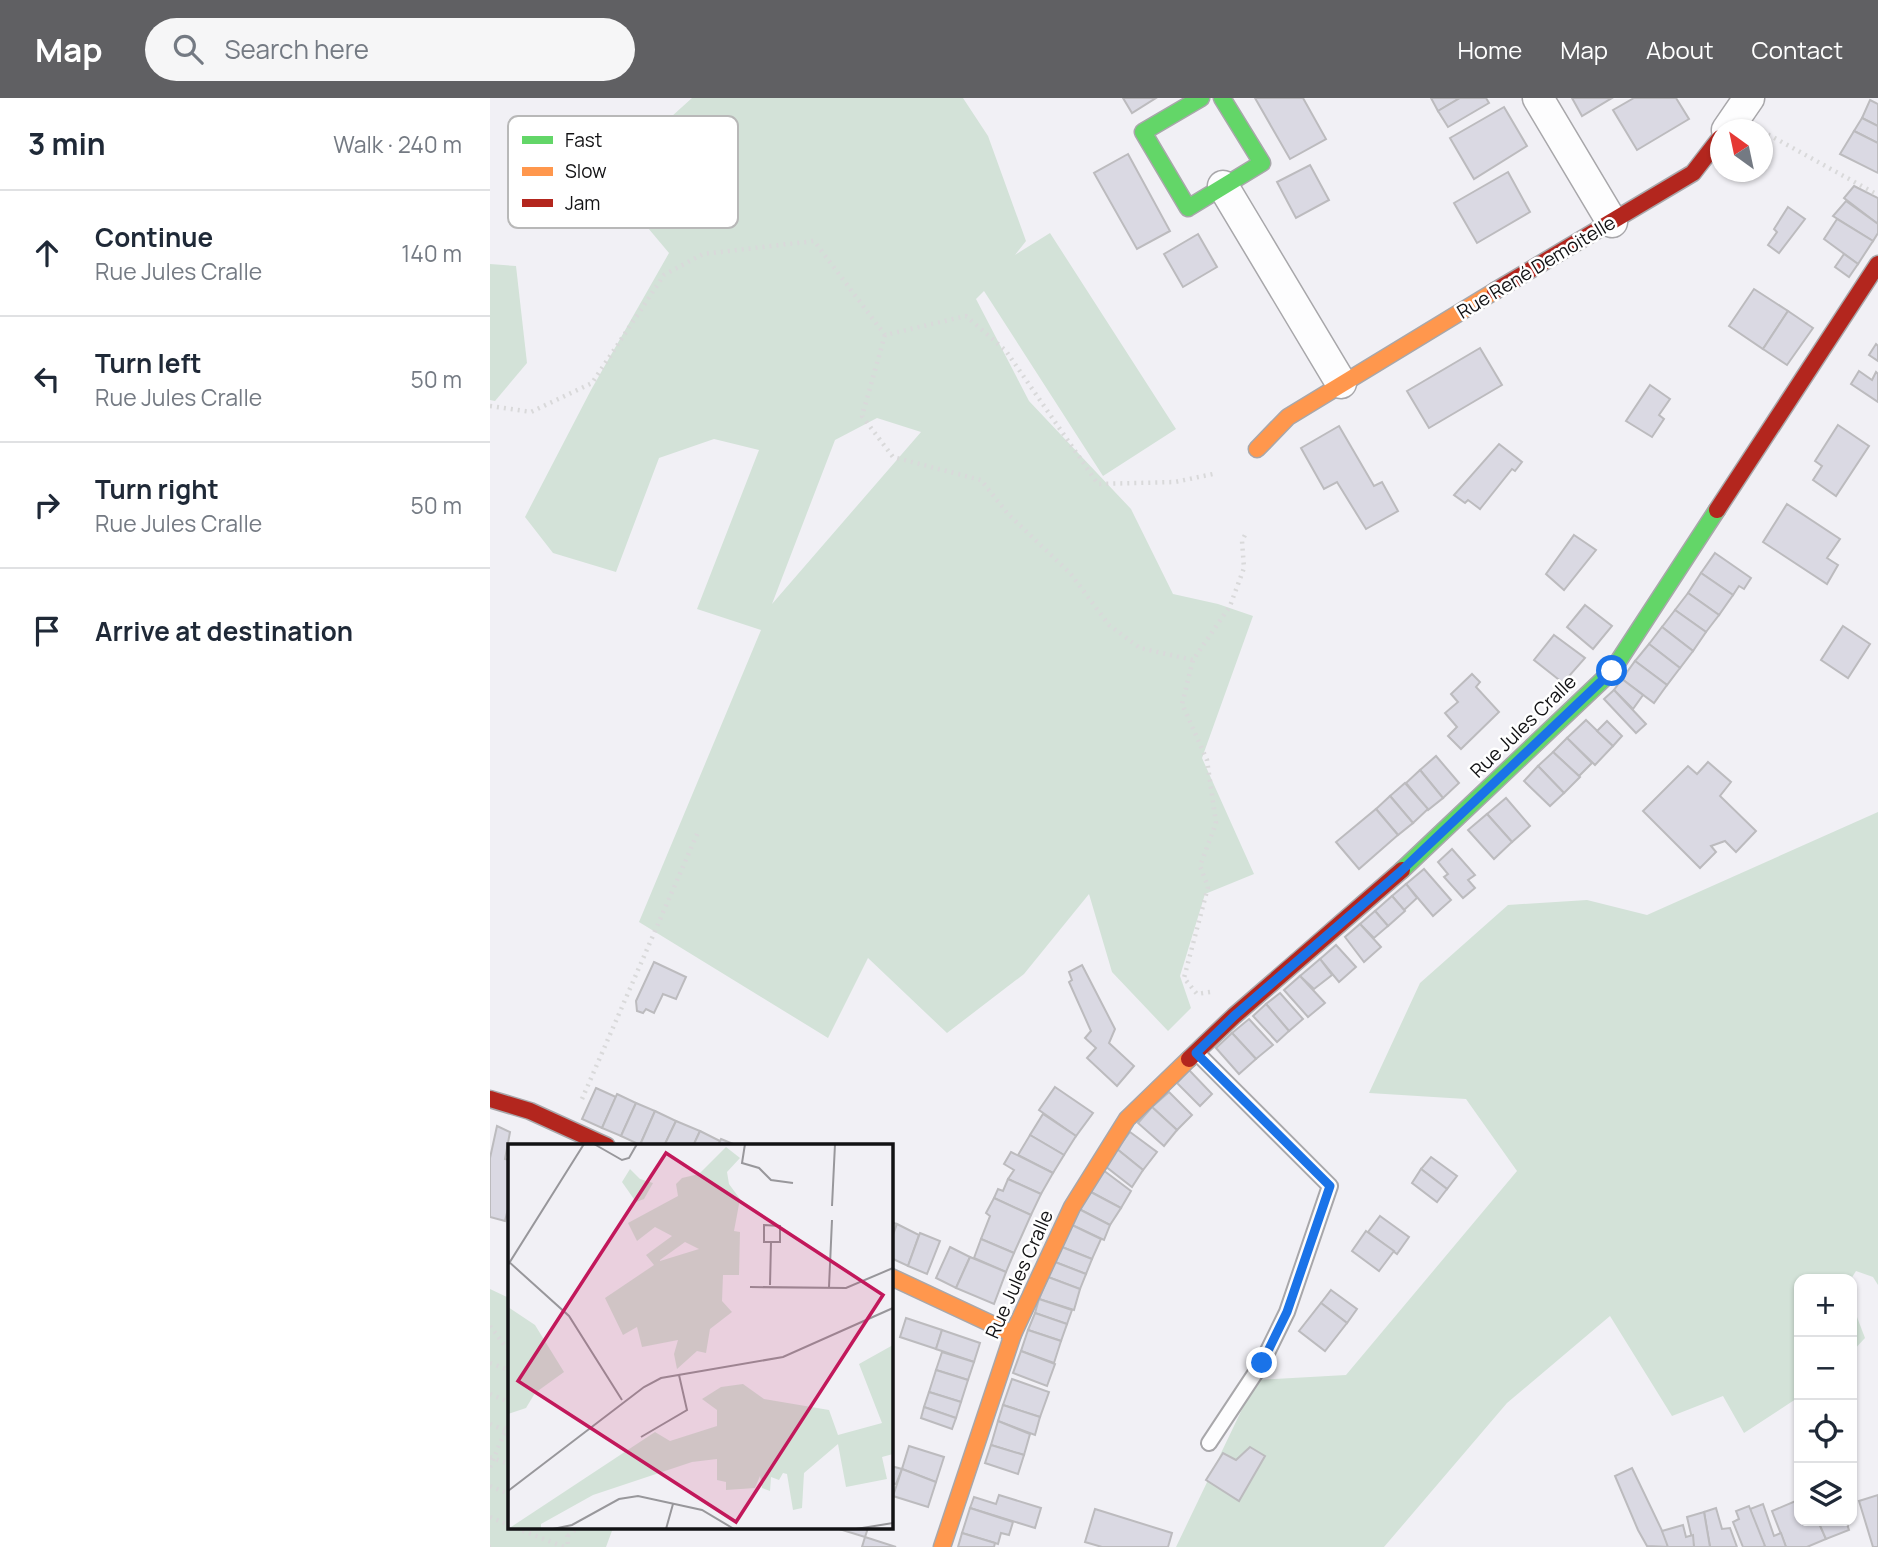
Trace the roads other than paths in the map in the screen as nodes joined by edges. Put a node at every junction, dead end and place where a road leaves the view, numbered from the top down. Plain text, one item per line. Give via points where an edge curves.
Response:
1 (1201, 98) edge
2 (1222, 98) edge
3 (1538, 98) edge
4 (1749, 98) edge
5 (1735, 119) edge
6 (1710, 151) edge
7 (1223, 186) junction
8 (1612, 222) junction
9 (1878, 264) edge
10 (1341, 383) junction
11 (1257, 449) dead end
12 (1196, 1053) junction
13 (490, 1099) edge
14 (603, 1144) edge
15 (892, 1277) edge
16 (1013, 1334) junction
17 (1209, 1443) dead end
18 (942, 1547) edge

1 - 7 street via 1143,132 1188,208
2 - 7 street via 1262,163
3 - 8 street
4 - 5 street
6 - 8 street, Rue René Demoitelle via 1693,173
7 - 10 street
8 - 10 street, Rue René Demoitelle
9 - 12 street, Rue Jules Cralle via 1612,671 1400,872
10 - 11 street, Rue René Demoitelle via 1288,417
12 - 16 street, Rue Jules Cralle via 1127,1119 1072,1207
12 - 17 lane via 1330,1186 1287,1312 1262,1363
13 - 14 street via 530,1111
15 - 16 street
16 - 18 street, Rue Jules Cralle

